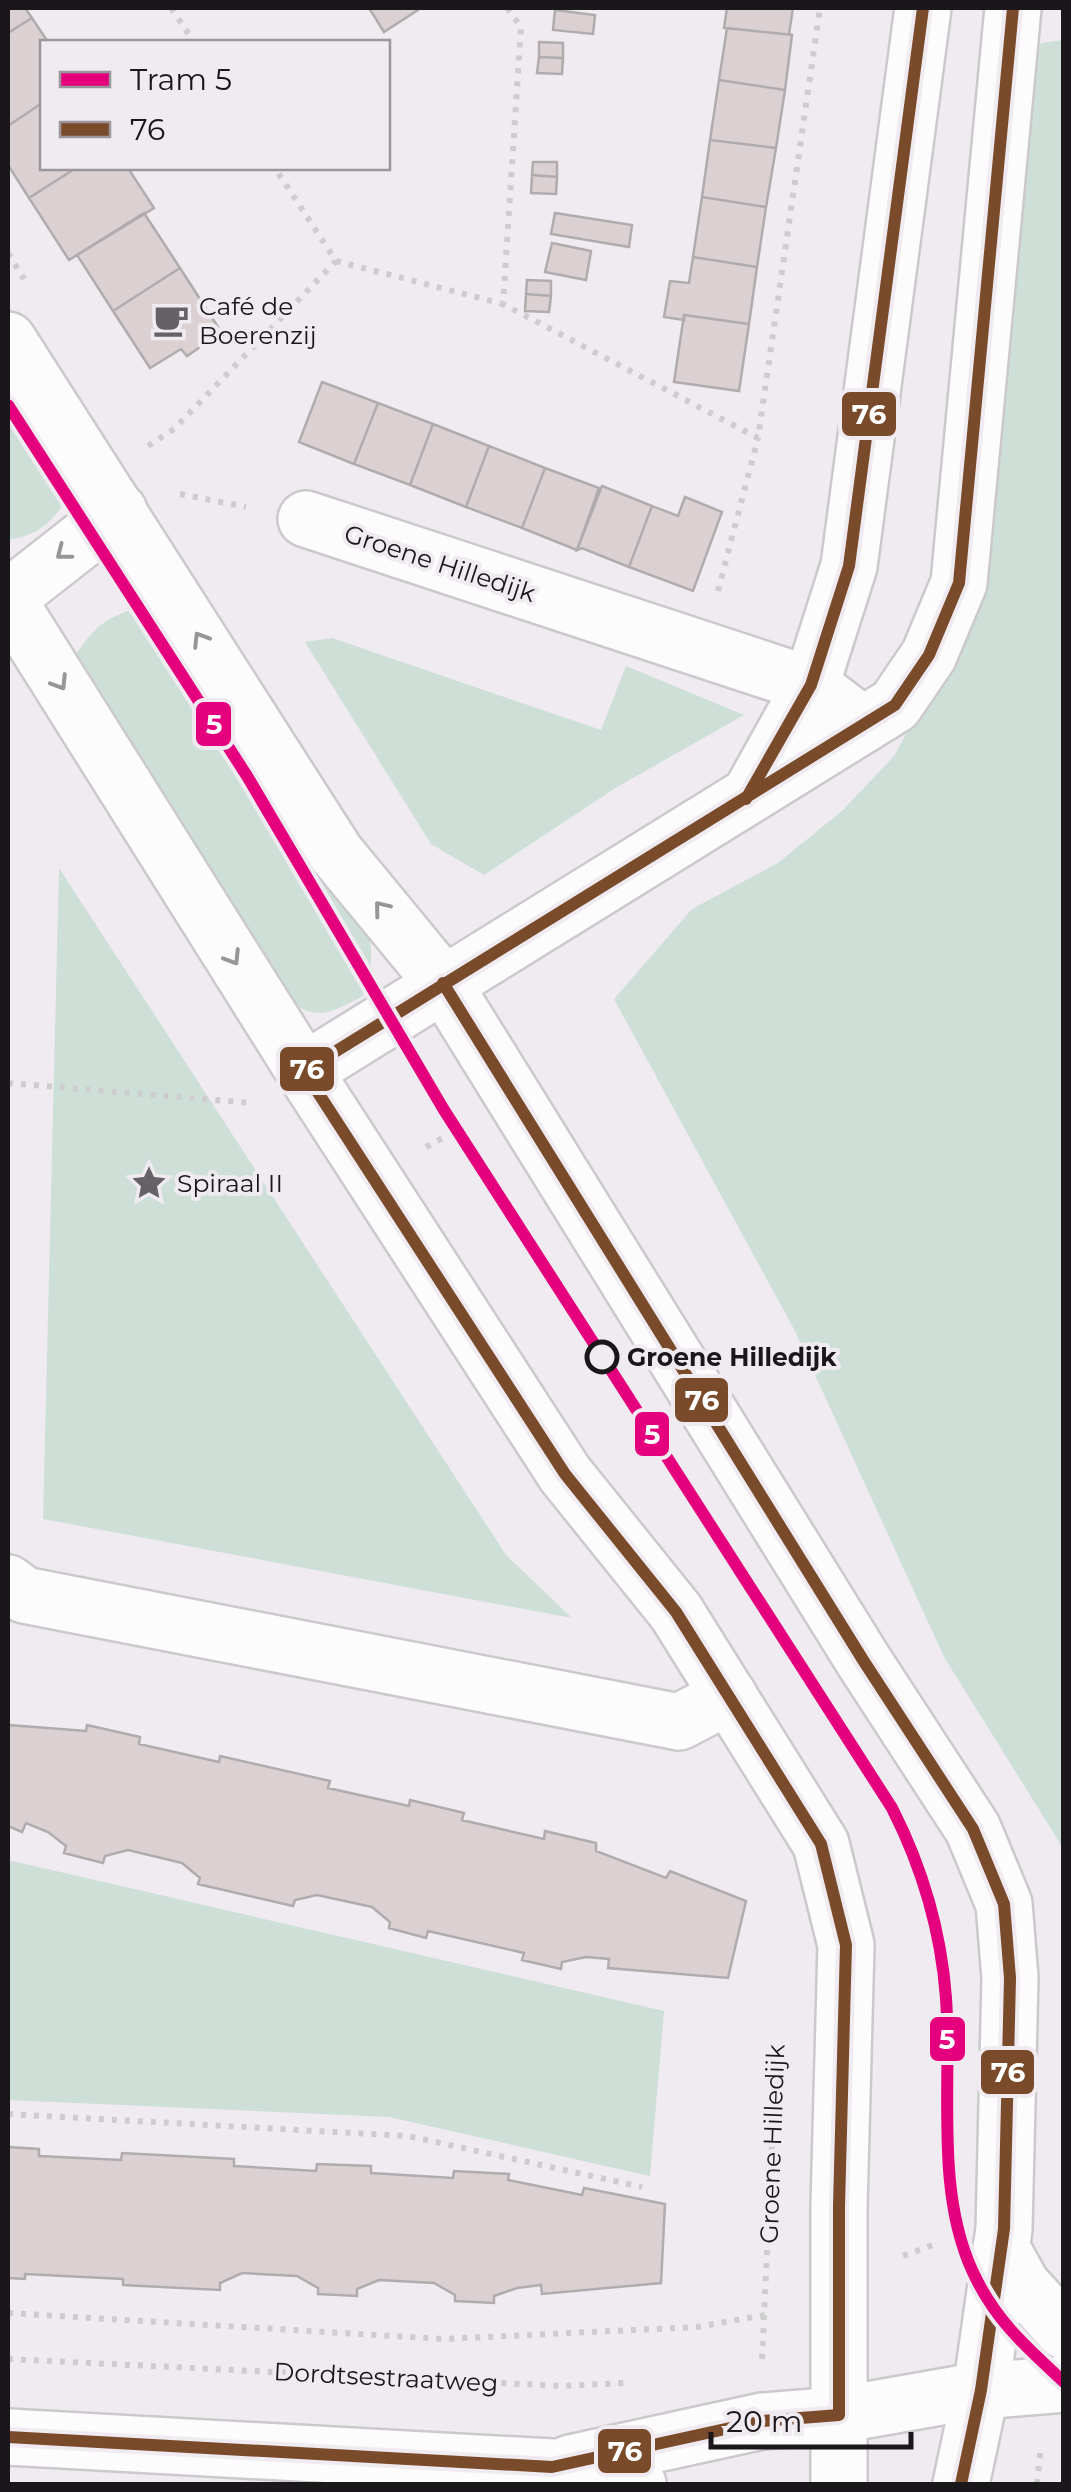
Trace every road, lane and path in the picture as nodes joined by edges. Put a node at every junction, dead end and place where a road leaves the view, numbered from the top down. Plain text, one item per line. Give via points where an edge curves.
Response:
1 (171, 8) edge
2 (507, 8) edge
3 (820, 8) edge
4 (923, 8) edge
5 (1013, 8) edge
6 (193, 40) edge
7 (276, 170) edge
8 (336, 261) junction
9 (503, 304) junction
10 (8, 340) edge
11 (758, 438) junction
12 (134, 455) dead end
13 (120, 511) junction
14 (306, 519) joint
15 (8, 599) edge
16 (703, 650) junction
17 (811, 686) junction
18 (864, 725) junction
19 (748, 798) junction
20 (443, 983) junction
21 (304, 1071) junction
22 (8, 1083) edge
23 (514, 1097) junction
24 (250, 1104) dead end
25 (374, 1178) junction
26 (8, 1583) edge
27 (729, 1696) junction
28 (775, 2082) dead end
29 (8, 2114) edge
30 (642, 2187) dead end
31 (1001, 2246) junction
32 (8, 2313) edge
33 (766, 2315) junction
34 (1064, 2331) edge
35 (8, 2359) edge
36 (745, 2360) dead end
37 (641, 2382) dead end
38 (1064, 2384) edge
39 (981, 2390) junction
40 (840, 2415) junction
41 (8, 2437) edge
42 (552, 2467) junction
43 (638, 2484) edge
44 (839, 2484) edge
45 (961, 2484) edge

1 - 6 path
2 - 9 path via 521,27
3 - 11 path
4 - 17 street via 849,566
5 - 18 street via 959,583 929,655 895,705
7 - 8 path
8 - 9 path
8 - 12 path via 174,429
9 - 11 path
10 - 13 street
11 - 16 path
13 - 14 path via 157,490
13 -> 15 street
20 -> 13 street via 336,852
14 - 16 street, Groene Hilledijk
15 -> 21 street
16 - 17 street, Groene Hilledijk
17 - 18 street, Groene Hilledijk
17 - 19 street
18 - 19 street
19 - 20 street
20 - 21 street
20 - 23 street
21 - 25 street
22 - 24 path
23 - 25 path
23 - 31 street via 973,1830 1004,1904 1010,1978
25 - 27 street via 565,1474 676,1612
26 - 27 street via 24,1594 679,1722
27 - 40 street via 821,1844 846,1945
28 - 33 path, Groene Hilledijk
29 - 30 path via 408,2136
31 - 34 street via 1022,2285
31 - 39 street
32 - 33 path via 442,2339 698,2327
33 - 36 path, Groene Hilledijk via 762,2356
35 - 37 path, Dordtsestraatweg via 561,2386
38 - 39 street
39 - 40 street
39 - 45 street
40 - 42 street via 762,2421
40 - 44 street
41 - 42 street
42 - 43 street

